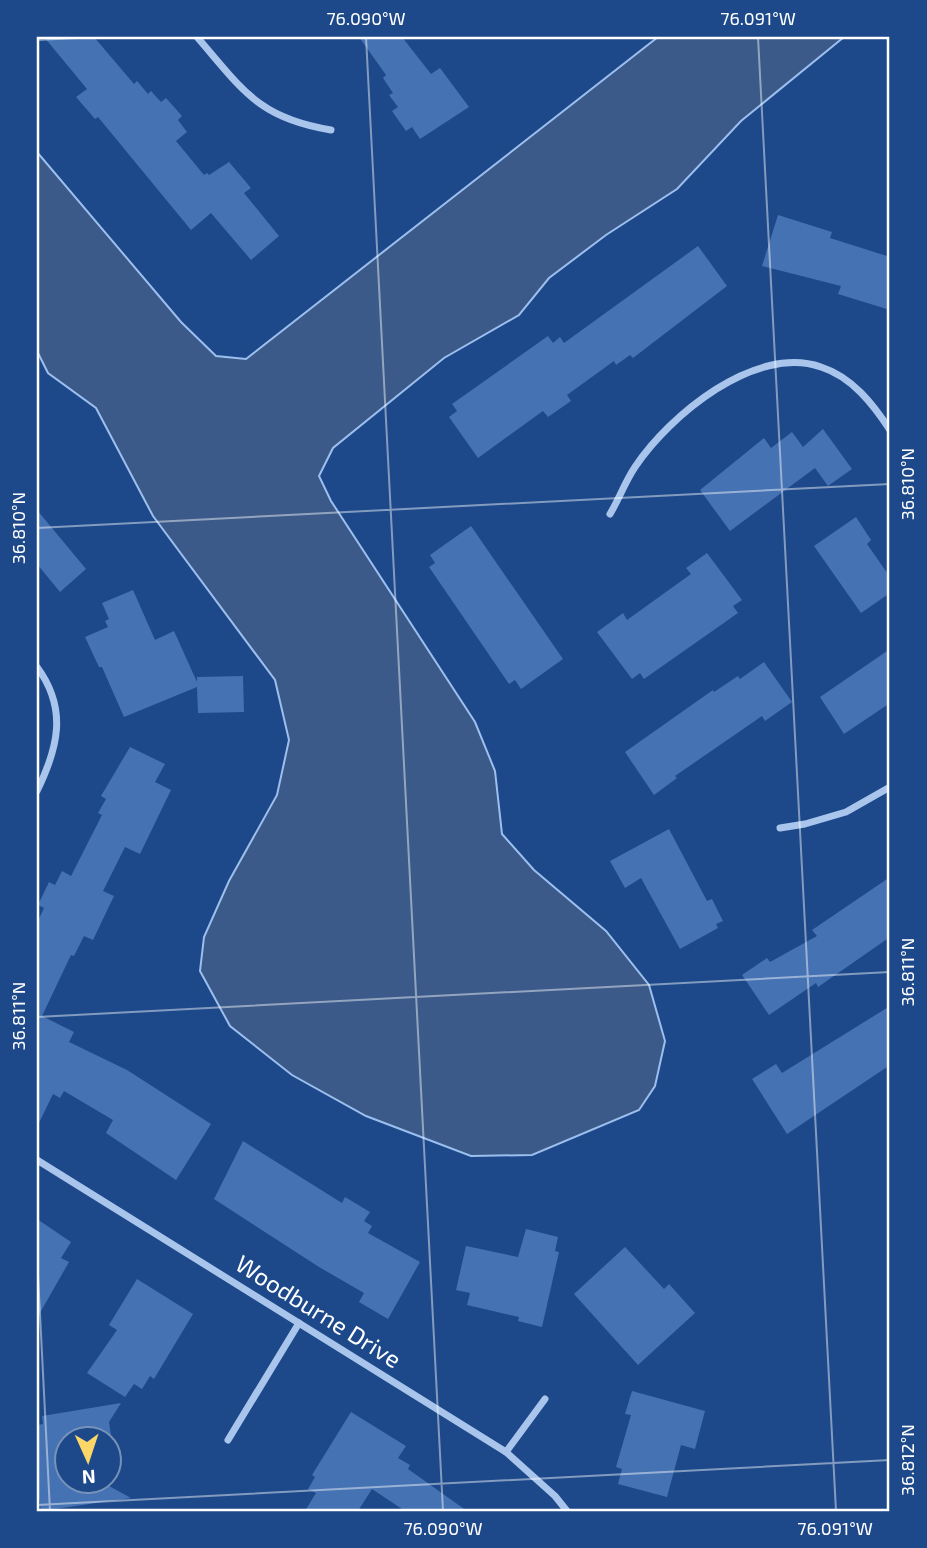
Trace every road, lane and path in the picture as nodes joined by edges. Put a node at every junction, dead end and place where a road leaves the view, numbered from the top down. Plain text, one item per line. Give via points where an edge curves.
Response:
1 (197, 37) edge
2 (331, 131) dead end
3 (890, 430) edge
4 (610, 514) dead end
5 (37, 667) edge
6 (890, 787) edge
7 (37, 791) edge
8 (780, 828) dead end
9 (37, 1160) edge
10 (299, 1323) junction
11 (545, 1399) dead end
12 (228, 1440) dead end
13 (506, 1452) junction
14 (568, 1511) edge

1 - 2 street via 247,95 272,113
3 - 4 street via 863,394 845,379 821,367 769,364 694,405 662,434 635,468
5 - 7 street via 52,693 57,718 54,754
6 - 8 street via 846,812
9 - 10 street, Woodburne Drive
10 - 12 street
10 - 13 street, Woodburne Drive
11 - 13 street
13 - 14 street, Woodburne Drive

